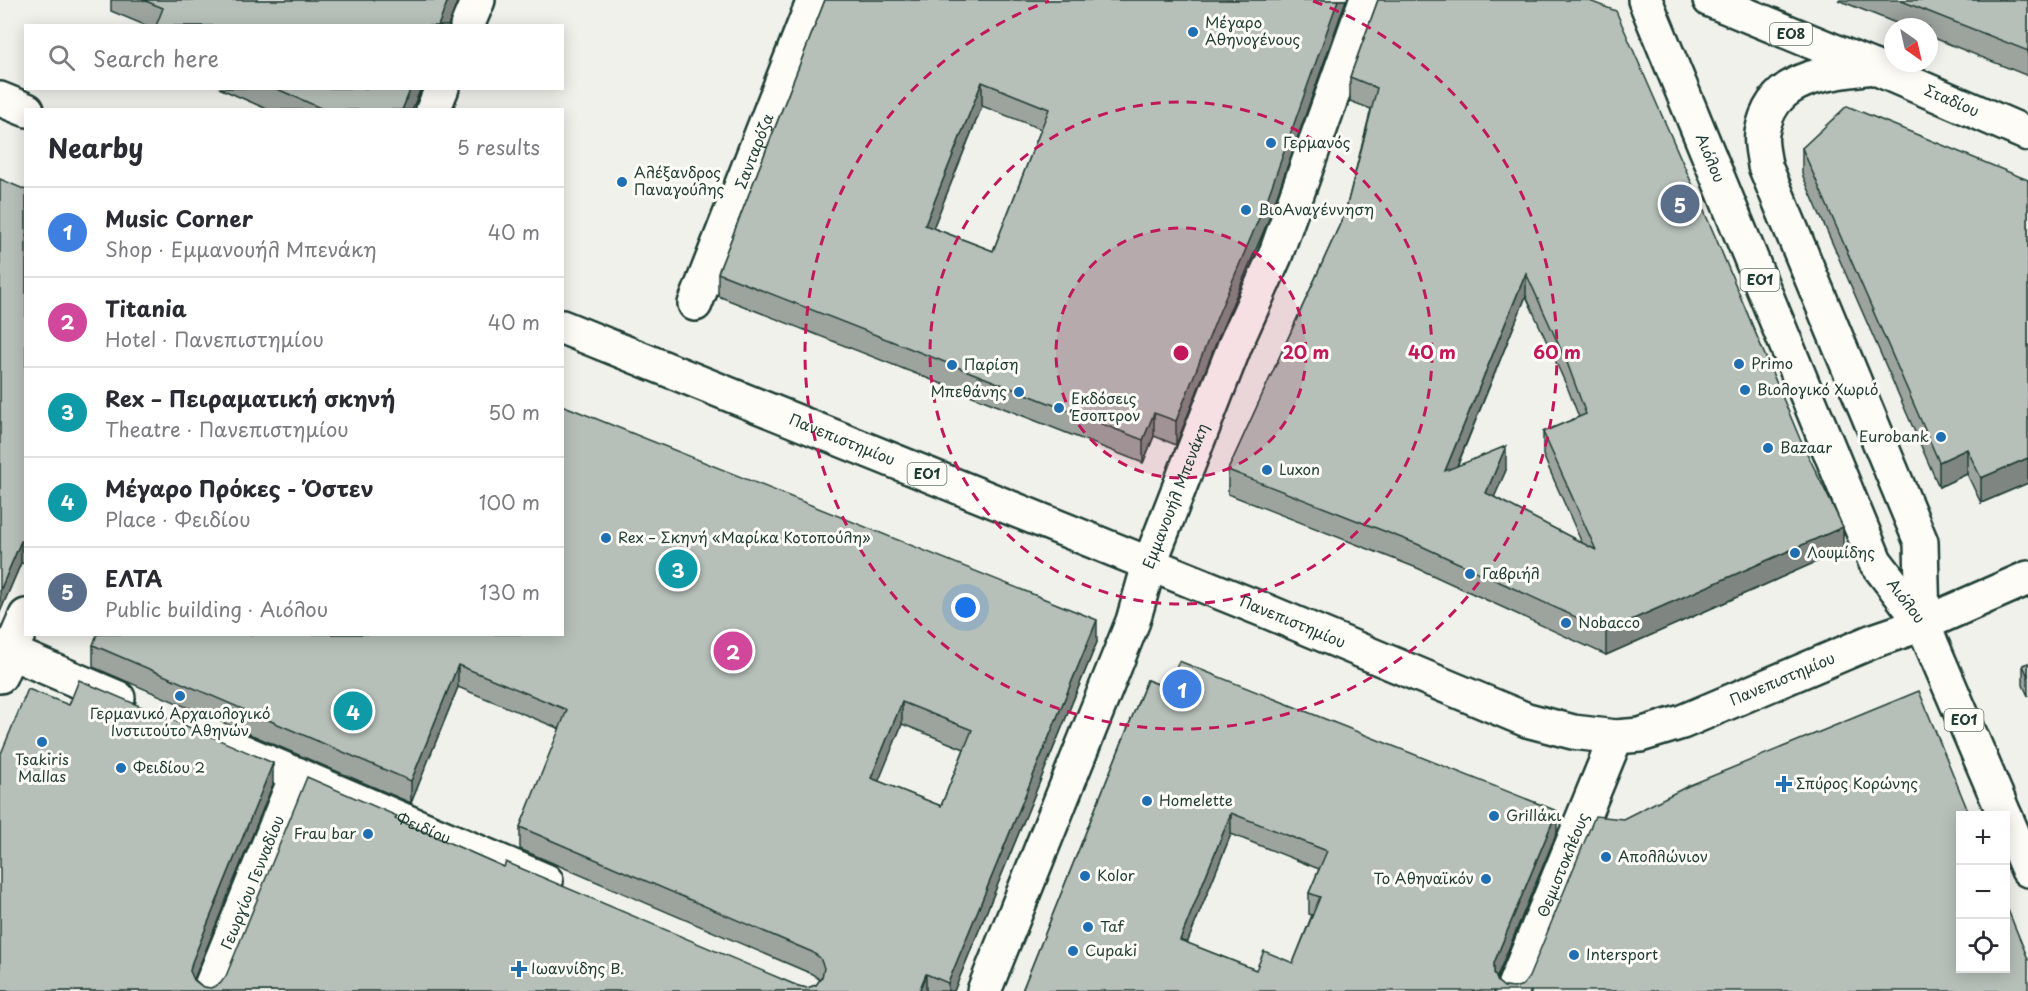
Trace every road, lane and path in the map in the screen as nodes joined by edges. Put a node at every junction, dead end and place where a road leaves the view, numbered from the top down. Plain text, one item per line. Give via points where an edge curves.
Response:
1 (478, 0) edge
2 (814, 0) edge
3 (1366, 0) edge
4 (1646, 0) edge
5 (1710, 0) edge
6 (468, 24) edge
7 (1873, 67) junction
8 (441, 90) edge
9 (0, 99) edge
10 (434, 108) edge
11 (24, 109) edge
12 (2028, 134) edge
13 (695, 304) dead end
14 (564, 328) edge
15 (1149, 565) junction
16 (2028, 578) edge
17 (24, 621) edge
18 (1923, 624) junction
19 (5, 664) edge
20 (148, 711) edge
21 (201, 734) edge
22 (1616, 737) junction
23 (297, 774) junction
24 (2002, 811) edge
25 (2010, 829) edge
26 (2028, 870) edge
27 (576, 893) edge
28 (208, 991) edge
29 (984, 991) edge
30 (1512, 991) edge

1 - 6 main road
2 - 13 main road, Σανταρόζα
3 - 15 main road, Εμμανουήλ Μπενάκη via 1275,256 1235,345
4 - 18 main road, Αιόλου / ΕΟ1 via 1875,561
5 - 7 main road, Σταδίου / ΕΟ8
7 - 12 main road, Σταδίου / ΕΟ8
7 - 18 main road, Αιόλου / ΕΟ1 via 1811,76 1789,86 1771,106 1761,134 1765,166 1921,542
8 - 10 main road
9 - 11 main road
14 - 15 main road, Πανεπιστημίου / ΕΟ1
15 - 22 main road, Πανεπιστημίου / ΕΟ1 via 1527,720
15 - 29 main road, Εμμανουήλ Μπενάκη via 1133,621
16 - 18 main road, Πανεπιστημίου / ΕΟ1
17 - 19 main road
18 - 22 main road, Πανεπιστημίου / ΕΟ1 via 1873,641 1682,722 1640,735
18 - 24 main road, ΕΟ1
19 - 20 main road
21 - 23 main road, Φειδίου
22 - 30 main road, Θεμιστοκλέους
23 - 27 main road, Φειδίου
23 - 28 main road, Γεωργίου Γενναδίου
25 - 26 main road, ΕΟ1

